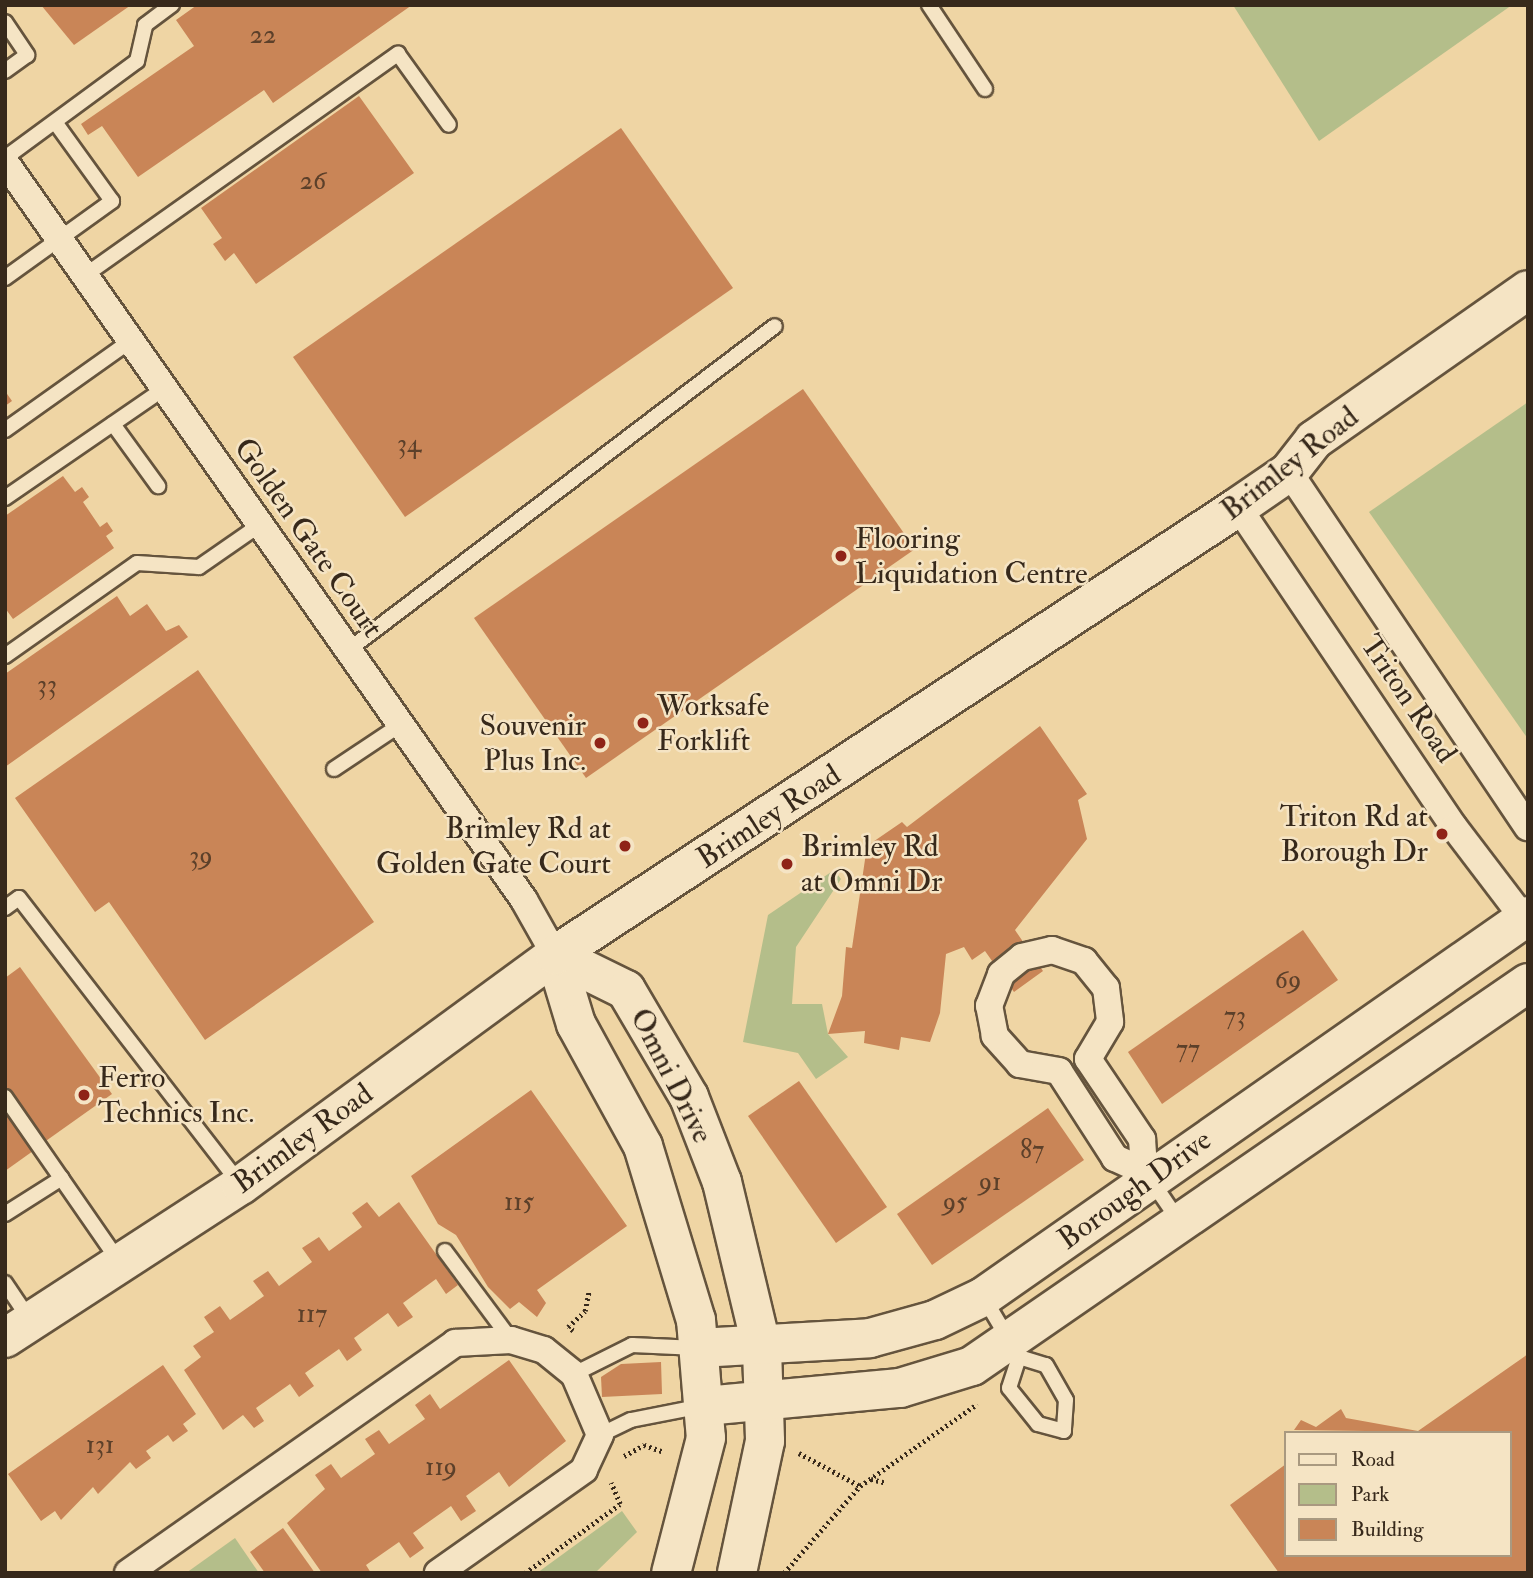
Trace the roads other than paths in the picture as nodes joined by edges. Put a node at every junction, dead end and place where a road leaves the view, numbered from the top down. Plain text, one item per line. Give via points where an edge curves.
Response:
1 (172, 5) edge
2 (929, 5) edge
3 (5, 22) edge
4 (5, 71) edge
5 (985, 89) dead end
6 (55, 122) junction
7 (449, 125) dead end
8 (5, 160) edge
9 (58, 239) junction
10 (84, 276) junction
11 (5, 278) edge
12 (1528, 290) edge
13 (775, 326) dead end
14 (129, 342) junction
15 (162, 390) junction
16 (113, 424) junction
17 (5, 430) edge
18 (1289, 472) junction
19 (158, 486) dead end
20 (5, 498) edge
21 (1238, 507) junction
22 (258, 526) junction
23 (347, 651) junction
24 (5, 656) edge
25 (400, 725) junction
26 (334, 768) dead end
27 (1528, 827) edge
28 (5, 908) edge
29 (1526, 920) edge
30 (555, 955) junction
31 (1528, 983) edge
32 (5, 1097) edge
33 (1147, 1175) junction
34 (62, 1178) junction
35 (241, 1185) junction
36 (5, 1214) edge
37 (1182, 1226) junction
38 (445, 1251) dead end
39 (121, 1264) junction
40 (5, 1283) edge
41 (983, 1297) junction
42 (18, 1330) edge
43 (511, 1340) junction
44 (762, 1349) junction
45 (1016, 1351) junction
46 (574, 1374) junction
47 (702, 1378) junction
48 (764, 1397) junction
49 (600, 1435) junction
50 (128, 1573) edge
51 (438, 1573) edge
52 (671, 1573) edge
53 (737, 1573) edge

1 - 6 lane via 145,25 137,61
2 - 5 lane
3 - 4 lane via 27,55
6 - 8 lane
6 - 9 lane via 112,201
7 - 10 lane via 398,54
8 - 9 street, Golden Gate Court
9 - 10 street, Golden Gate Court
9 - 11 lane
10 - 14 street, Golden Gate Court
12 - 18 street, Brimley Road via 1314,440
13 - 23 lane
14 - 15 street, Golden Gate Court
14 - 17 lane
15 - 16 lane
15 - 22 street, Golden Gate Court
16 - 19 lane
16 - 20 lane
18 - 21 street, Brimley Road
18 - 27 street, Triton Road
21 - 29 street, Triton Road via 1454,827
21 - 30 street, Brimley Road
22 - 23 street, Golden Gate Court
22 - 24 lane via 199,567 137,564
23 - 25 street, Golden Gate Court
25 - 26 lane
25 - 30 street, Golden Gate Court via 524,900
28 - 35 lane via 19,898
29 - 33 street, Borough Drive
30 - 35 street, Brimley Road
30 - 44 street, Omni Drive via 626,990 689,1097 722,1182
30 - 47 street, Omni Drive via 576,1024 643,1146 666,1209
31 - 37 street, Borough Drive
32 - 34 lane
33 - 33 street via 1142,1139 1088,1059 1110,1022 1106,988 1097,973 1069,953 1022,957 993,990 995,1036 1020,1064 1059,1071 1115,1158
33 - 37 lane
33 - 41 street, Borough Drive
34 - 36 lane
34 - 39 lane
35 - 39 street, Brimley Road
37 - 45 street, Borough Drive
38 - 43 lane
39 - 42 street, Brimley Road
40 - 42 lane
41 - 44 street, Borough Drive via 935,1320 870,1338
41 - 45 lane
43 - 46 street via 544,1350
43 - 50 street via 455,1343
44 - 47 street, Borough Drive
44 - 48 street, Omni Drive
45 - 45 lane via 1046,1365 1066,1400 1063,1431 1038,1424 1009,1388
45 - 48 street, Borough Drive via 900,1388
46 - 47 lane via 632,1345
46 - 49 street
47 - 48 street, Borough Drive
47 - 49 lane
47 - 52 street via 706,1438
48 - 53 street via 765,1441
49 - 51 street via 584,1470

